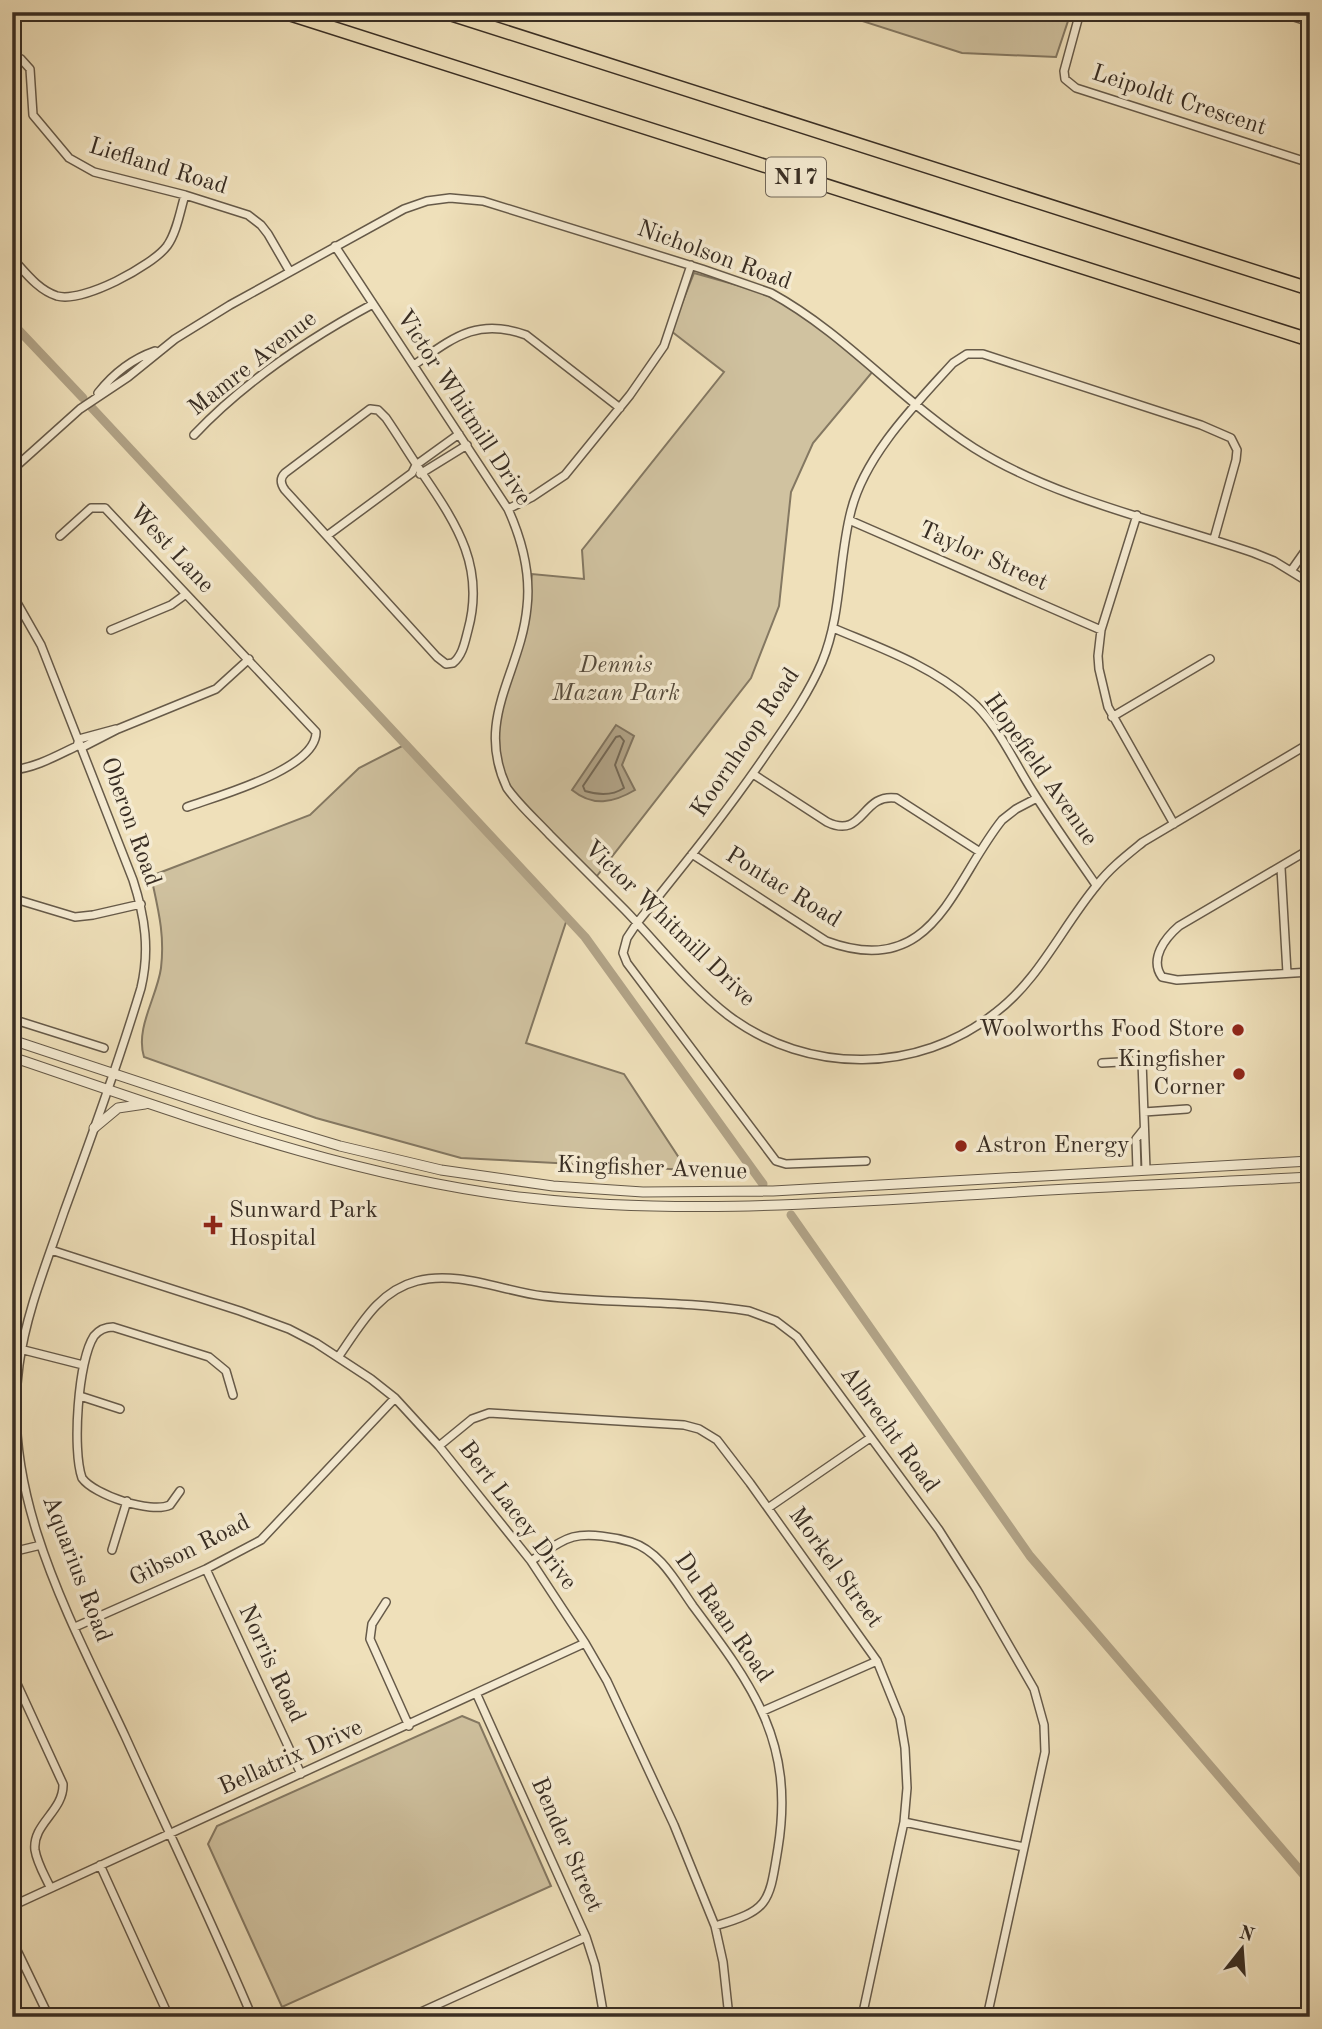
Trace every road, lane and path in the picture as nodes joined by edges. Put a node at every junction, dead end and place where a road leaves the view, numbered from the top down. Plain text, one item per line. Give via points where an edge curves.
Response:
1 (283, 12) edge
2 (444, 12) edge
3 (1080, 12) edge
4 (1278, 12) edge
5 (1310, 22) edge
6 (12, 55) edge
7 (1310, 163) edge
8 (185, 195) junction
9 (335, 246) junction
10 (12, 258) edge
11 (691, 265) junction
12 (290, 272) junction
13 (1310, 289) edge
14 (373, 304) junction
15 (1310, 341) edge
16 (414, 365) junction
17 (917, 404) junction
18 (620, 408) junction
19 (459, 434) junction
20 (194, 435) dead end
21 (467, 445) junction
22 (416, 465) junction
23 (12, 470) edge
24 (412, 473) junction
25 (423, 474) junction
26 (508, 509) junction
27 (1137, 515) junction
28 (849, 520) junction
29 (328, 535) junction
30 (60, 536) dead end
31 (1214, 539) junction
32 (1310, 544) edge
33 (1291, 571) junction
34 (1310, 583) edge
35 (12, 594) edge
36 (186, 594) junction
37 (833, 628) junction
38 (111, 630) dead end
39 (1101, 630) junction
40 (249, 659) junction
41 (1210, 659) dead end
42 (1112, 716) junction
43 (1310, 743) edge
44 (79, 744) junction
45 (12, 770) edge
46 (753, 774) junction
47 (1037, 798) junction
48 (187, 807) dead end
49 (1174, 824) junction
50 (1310, 849) edge
51 (980, 852) junction
52 (692, 854) junction
53 (1281, 868) junction
54 (1096, 885) junction
55 (12, 898) edge
56 (141, 904) junction
57 (637, 923) junction
58 (1310, 972) edge
59 (1287, 973) junction
60 (12, 1019) edge
61 (12, 1040) edge
62 (104, 1048) dead end
63 (12, 1056) edge
64 (1192, 1058) dead end
65 (1142, 1061) junction
66 (1102, 1063) dead end
67 (113, 1073) junction
68 (108, 1088) junction
69 (154, 1104) junction
70 (1187, 1109) dead end
71 (1144, 1112) junction
72 (94, 1128) junction
73 (866, 1161) dead end
74 (1310, 1161) edge
75 (1142, 1170) junction
76 (1310, 1177) edge
77 (51, 1250) junction
78 (12, 1348) edge
79 (21, 1350) junction
80 (339, 1356) junction
81 (83, 1365) junction
82 (14, 1383) edge
83 (233, 1395) dead end
84 (80, 1396) junction
85 (395, 1398) junction
86 (120, 1409) dead end
87 (870, 1438) junction
88 (439, 1446) junction
89 (180, 1491) dead end
90 (127, 1501) junction
91 (768, 1508) junction
92 (41, 1545) junction
93 (112, 1550) dead end
94 (12, 1552) edge
95 (531, 1561) junction
96 (205, 1569) junction
97 (386, 1602) dead end
98 (75, 1627) junction
99 (585, 1643) junction
100 (877, 1661) junction
101 (12, 1672) edge
102 (477, 1695) junction
103 (763, 1711) junction
104 (409, 1726) junction
105 (301, 1774) junction
106 (904, 1822) junction
107 (169, 1834) junction
108 (1024, 1847) junction
109 (100, 1865) junction
110 (50, 1887) junction
111 (12, 1906) edge
112 (715, 1926) junction
113 (586, 1937) junction
114 (12, 1940) edge
115 (49, 2017) edge
116 (169, 2017) edge
117 (252, 2017) edge
118 (410, 2017) edge
119 (604, 2017) edge
120 (729, 2017) edge
121 (862, 2017) edge
122 (987, 2017) edge

1 - 15 highway, N17
2 - 13 highway, N17
3 - 7 street, Leipoldt Crescent via 1064,71 1065,79 1076,88
4 - 5 street
6 - 8 street, Liefland Road via 30,69 33,115 69,158 94,172
8 - 10 street via 172,239 160,254 95,292 58,296 36,284
8 - 12 street, Liefland Road via 255,219
9 - 11 street, Nicholson Road via 416,204 463,198 500,205
9 - 12 street, Nicholson Road
9 - 14 street, Victor Whitmill Drive
11 - 17 street, Nicholson Road via 754,286 795,306
11 - 18 street via 664,346
12 - 23 street, Nicholson Road via 159,350 132,361
14 - 16 street, Victor Whitmill Drive
14 - 20 street, Mamre Avenue via 306,342 221,408
16 - 18 street via 474,329 511,329 537,342
16 - 19 street, Victor Whitmill Drive
17 - 27 street, Nicholson Road via 953,434 1011,469
17 - 28 street, Koornhoop Road via 876,455 858,489
17 - 31 street, Koornhoop Road via 953,363 974,353 1225,434 1234,443 1236,460
18 - 26 street via 565,475
19 - 21 street, Victor Whitmill Drive
19 - 22 street
21 - 25 street
21 - 26 street, Victor Whitmill Drive
22 - 24 street
22 - 25 street
22 - 29 street via 386,418 374,409 365,411 285,473 281,481 285,489
24 - 25 street
24 - 29 street
25 - 29 street via 454,522 472,569 470,626 453,663 437,657
26 - 57 street, Victor Whitmill Drive via 523,545 528,606 497,717 497,764 514,798
27 - 31 street, Nicholson Road
27 - 39 street
28 - 37 street, Koornhoop Road
28 - 39 street, Taylor Street
30 - 36 street, West Lane via 91,508 102,507
31 - 33 street, Nicholson Road
32 - 33 street
33 - 34 street, Nicholson Road
35 - 44 street, Oberon Road via 41,645
36 - 38 street via 171,606
36 - 40 street, West Lane
37 - 46 street, Koornhoop Road via 810,685
37 - 47 street, Hopefield Avenue via 939,676 970,700 990,723
39 - 42 street via 1099,669
40 - 44 street via 216,689
40 - 48 street, West Lane via 312,725 314,744 282,771
41 - 42 street
42 - 49 street
43 - 49 street, Victor Whitmill Drive
44 - 45 street
44 - 56 street, Oberon Road
46 - 51 street via 841,827 853,825 875,802 896,798
46 - 52 street, Koornhoop Road
47 - 51 street, Pontac Road via 1008,814
47 - 54 street, Hopefield Avenue
49 - 54 street, Victor Whitmill Drive via 1129,853
50 - 53 street
51 - 52 street, Pontac Road via 946,909 922,933 897,946 863,951 826,941
52 - 57 street, Koornhoop Road
53 - 59 street
53 - 59 street via 1179,926 1166,938 1156,965 1162,977 1177,981
54 - 57 street, Victor Whitmill Drive via 1031,977 996,1013 946,1043 873,1060 817,1056 762,1036 719,1007
55 - 56 street via 75,916
56 - 67 street, Oberon Road via 147,942 144,976
57 - 73 street, Koornhoop Road via 624,944 624,957 770,1156 786,1164
58 - 59 street
60 - 62 street
61 - 67 street, Kingfisher Avenue
63 - 68 street, Kingfisher Avenue
64 - 65 street
65 - 66 street
65 - 71 street
67 - 68 street, Aquarius Road
67 - 75 street, Kingfisher Avenue via 380,1157 553,1186 656,1192 773,1191
68 - 69 street, Kingfisher Avenue
68 - 72 street, Aquarius Road
69 - 72 street via 118,1108
69 - 76 street, Kingfisher Avenue via 396,1176 594,1205 719,1208
70 - 71 street
71 - 75 street via 1144,1129 1136,1139
72 - 77 street, Aquarius Road
74 - 75 street, Kingfisher Avenue
77 - 79 street, Aquarius Road
77 - 80 street, Bert Lacey Drive via 270,1322
78 - 79 street
79 - 81 street
79 - 82 street, Aquarius Road
80 - 85 street, Bert Lacey Drive
80 - 87 street, Albrecht Road via 383,1299 404,1285 428,1278 465,1280 545,1296 740,1309 767,1317 797,1337
81 - 83 street via 94,1337 113,1327 209,1357 226,1371
81 - 84 street
82 - 92 street, Aquarius Road via 21,1463
84 - 86 street
84 - 90 street via 82,1478 97,1492
85 - 88 street, Bert Lacey Drive
85 - 96 street, Gibson Road via 268,1534
87 - 91 street
87 - 108 street, Albrecht Road via 953,1551 1034,1689 1044,1725 1045,1752
88 - 91 street, Morkel Street via 472,1419 489,1413 692,1426 717,1440
88 - 95 street, Bert Lacey Drive
89 - 90 street via 172,1503 160,1509
90 - 93 street
91 - 100 street, Morkel Street
92 - 94 street
92 - 98 street, Aquarius Road
95 - 99 street, Bert Lacey Drive
95 - 103 street, Du Raan Road via 580,1536 625,1541 650,1552 663,1563 742,1672
96 - 98 street, Gibson Road
96 - 105 street, Norris Road
97 - 104 street via 372,1625 371,1646
98 - 107 street, Aquarius Road
99 - 102 street, Bellatrix Drive
99 - 112 street, Bert Lacey Drive via 622,1712
100 - 103 street
100 - 106 street, Morkel Street via 901,1726 908,1787
101 - 110 street via 63,1784 60,1801 36,1844
102 - 104 street, Bellatrix Drive
102 - 113 street, Bender Street
103 - 112 street, Du Raan Road via 778,1756 783,1797 773,1877 764,1903 753,1913
104 - 105 street, Bellatrix Drive
105 - 107 street, Bellatrix Drive
106 - 108 street
106 - 121 street, Morkel Street
107 - 109 street, Bellatrix Drive
107 - 117 street, Aquarius Road
108 - 122 street, Albrecht Road
109 - 110 street, Bellatrix Drive
109 - 116 street
110 - 111 street, Bellatrix Drive
112 - 120 street, Bert Lacey Drive
113 - 118 street
113 - 119 street, Bender Street
114 - 115 street

